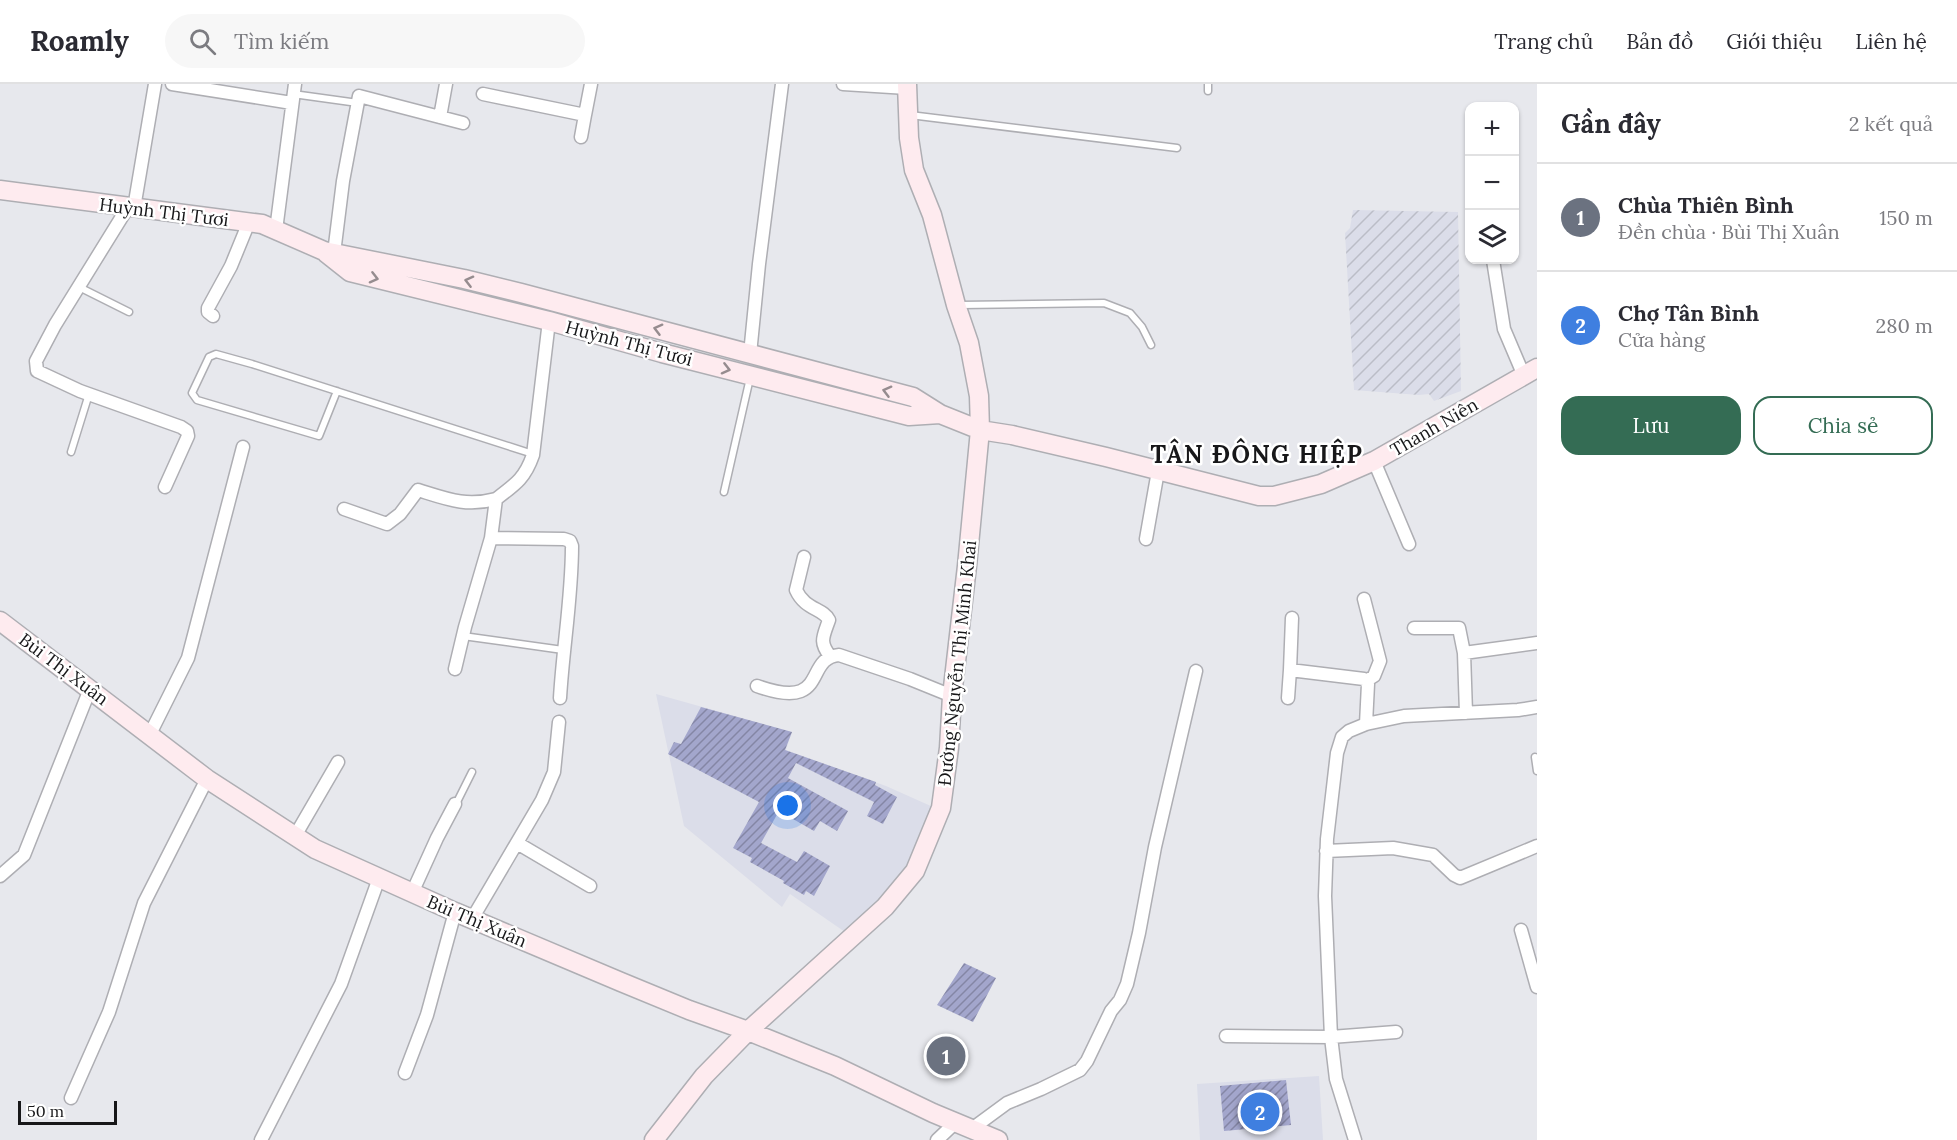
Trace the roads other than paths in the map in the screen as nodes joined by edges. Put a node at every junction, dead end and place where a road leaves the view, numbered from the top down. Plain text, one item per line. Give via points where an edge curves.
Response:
1 (155, 84) edge
2 (172, 84) edge
3 (446, 84) edge
4 (591, 84) edge
5 (782, 84) edge
6 (843, 84) edge
7 (907, 86) edge
8 (293, 94) edge
9 (359, 94) edge
10 (483, 94) dead end
11 (585, 115) junction
12 (907, 115) junction
13 (440, 117) junction
14 (463, 123) dead end
15 (581, 137) dead end
16 (1177, 148) dead end
17 (0, 190) edge
18 (131, 207) junction
19 (249, 222) junction
20 (276, 230) junction
21 (329, 252) junction
22 (1494, 264) edge
23 (78, 287) junction
24 (956, 305) junction
25 (129, 312) dead end
26 (213, 316) dead end
27 (549, 321) junction
28 (1150, 345) dead end
29 (750, 354) junction
30 (1530, 372) edge
31 (750, 375) junction
32 (828, 375) junction
33 (338, 391) junction
34 (89, 394) junction
35 (825, 394) junction
36 (940, 414) junction
37 (980, 430) junction
38 (243, 447) dead end
39 (71, 452) dead end
40 (533, 455) junction
41 (1374, 461) junction
42 (1158, 471) junction
43 (165, 486) dead end
44 (724, 492) dead end
45 (496, 499) junction
46 (344, 509) dead end
47 (491, 538) junction
48 (1146, 539) dead end
49 (1409, 544) dead end
50 (804, 557) dead end
51 (1364, 599) dead end
52 (1292, 618) dead end
53 (0, 621) edge
54 (1414, 628) dead end
55 (462, 636) junction
56 (1537, 643) edge
57 (563, 650) junction
58 (1464, 653) junction
59 (830, 656) junction
60 (455, 669) dead end
61 (1290, 670) junction
62 (1196, 671) dead end
63 (1366, 681) junction
64 (757, 686) dead end
65 (90, 688) junction
66 (952, 696) junction
67 (560, 698) dead end
68 (1288, 698) dead end
69 (1537, 707) edge
70 (1466, 713) junction
71 (559, 722) dead end
72 (1366, 724) junction
73 (150, 734) junction
74 (1535, 758) dead end
75 (338, 762) dead end
76 (1537, 771) edge
77 (472, 772) dead end
78 (207, 779) junction
79 (456, 804) joint
80 (295, 836) junction
81 (517, 843) junction
82 (1537, 846) edge
83 (1326, 851) junction
84 (0, 876) edge
85 (379, 878) junction
86 (591, 886) dead end
87 (412, 893) junction
88 (455, 912) junction
89 (472, 919) junction
90 (1521, 930) dead end
91 (1537, 987) edge
92 (748, 1030) junction
93 (1396, 1032) dead end
94 (1226, 1036) dead end
95 (1331, 1037) junction
96 (405, 1073) dead end
97 (71, 1098) dead end
98 (956, 1122) junction
99 (974, 1128) junction
100 (261, 1140) edge
101 (654, 1140) edge
102 (937, 1140) edge
103 (998, 1140) edge
104 (1355, 1140) edge

1 - 18 street
2 - 8 street
3 - 13 street
4 - 11 street
5 - 29 street
6 - 7 street
7 - 12 main road, Đường Nguyễn Thị Minh Khai
8 - 9 lane
8 - 20 street
9 - 13 street
9 - 21 street
10 - 11 street
11 - 15 street
12 - 16 lane
12 - 24 main road, Đường Nguyễn Thị Minh Khai via 914,170 932,215
13 - 14 street
17 - 18 main road, Huỳnh Thị Tươi
18 - 19 main road, Huỳnh Thị Tươi
18 - 23 street
19 - 20 main road, Huỳnh Thị Tươi
19 - 26 street via 208,308
20 - 21 main road, Huỳnh Thị Tươi
21 -> 27 main road, Huỳnh Thị Tươi via 350,272
29 -> 21 main road, Huỳnh Thị Tươi via 464,279
22 - 30 street via 1504,329
23 - 25 lane
23 - 34 street via 36,366 37,371
24 - 28 lane via 1104,303 1130,313
24 - 37 main road, Đường Nguyễn Thị Minh Khai via 971,352
27 -> 31 main road, Huỳnh Thị Tươi
27 - 40 street
29 - 32 main road, Huỳnh Thị Tươi
30 - 41 main road, Thanh Niên
31 - 35 main road, Huỳnh Thị Tươi
31 - 44 lane
32 - 35 main road
36 -> 32 main road, Huỳnh Thị Tươi via 913,397
33 - 33 lane via 216,354 209,357 192,393 197,400 319,436
33 - 40 lane
34 - 39 lane
34 - 43 street via 187,431
35 - 36 main road, Huỳnh Thị Tươi via 909,416
36 - 37 main road, Huỳnh Thị Tươi
37 - 42 main road, Thanh Niên
37 - 66 main road, Đường Nguyễn Thị Minh Khai
38 - 73 street via 188,658
40 - 45 street via 525,475
41 - 42 main road, Thanh Niên via 1321,484 1274,496 1259,496
41 - 49 street
42 - 48 street
45 - 46 street via 462,503 418,489 400,514 387,524
45 - 47 street
47 - 55 street
47 - 57 street via 570,541
50 - 59 street via 796,590 800,599 829,620 822,642
51 - 63 street via 1380,661 1374,676
52 - 61 street
53 - 65 main road, Bùi Thị Xuân
54 - 58 street via 1459,628
55 - 57 lane
55 - 60 street
56 - 58 street
57 - 67 street
58 - 70 street
59 - 64 street via 811,685 801,691 777,694
59 - 66 street via 852,659
61 - 63 street
61 - 68 street
62 - 99 street via 1139,933 1120,1000 1080,1070 1007,1103
63 - 72 street
65 - 73 main road, Bùi Thị Xuân
65 - 84 street via 24,855
66 - 92 main road, Đường Nguyễn Thị Minh Khai via 941,808 915,871 885,907
69 - 70 street
70 - 72 street via 1404,716
71 - 81 street via 554,772
72 - 83 street via 1342,737 1336,753
73 - 78 main road, Bùi Thị Xuân
74 - 76 lane
75 - 80 street
77 - 79 lane
78 - 80 main road, Bùi Thị Xuân
78 - 97 street via 144,903 109,1012
79 - 87 street
80 - 85 main road, Bùi Thị Xuân
81 - 86 street
81 - 89 street
82 - 83 street via 1460,878 1433,855 1378,848
83 - 95 street
85 - 87 main road, Bùi Thị Xuân
85 - 100 street via 341,984
87 - 88 main road, Bùi Thị Xuân
88 - 89 main road, Bùi Thị Xuân
88 - 96 street via 427,1015
89 - 92 main road, Bùi Thị Xuân via 689,1010
90 - 91 street
92 - 98 main road, Bùi Thị Xuân
92 - 101 main road, Đường Nguyễn Thị Minh Khai via 704,1076
93 - 95 street
94 - 95 street
95 - 104 street via 1336,1079
98 - 99 main road, Bùi Thị Xuân
98 - 102 street
99 - 103 main road, Bùi Thị Xuân

